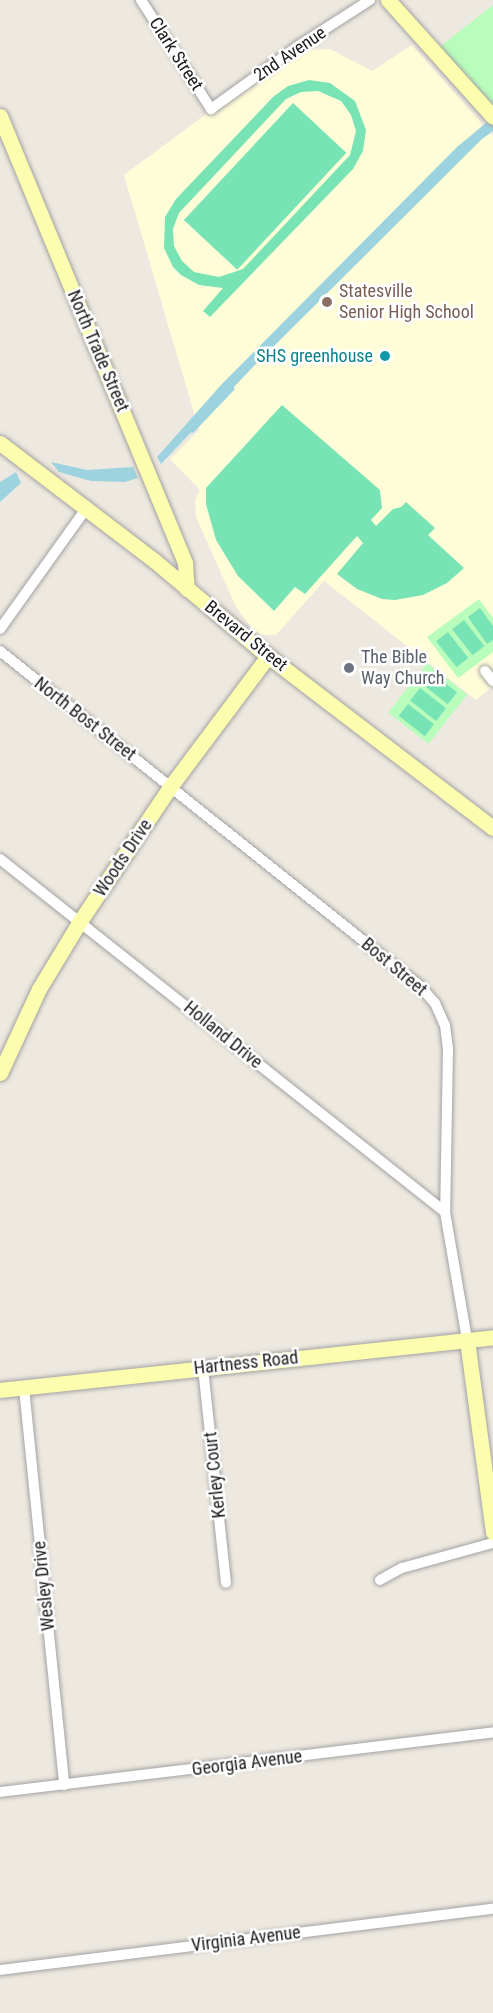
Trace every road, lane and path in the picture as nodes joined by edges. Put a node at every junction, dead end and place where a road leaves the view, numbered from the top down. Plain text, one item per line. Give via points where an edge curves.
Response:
1 (370, 0) edge
2 (388, 0) edge
3 (143, 1) edge
4 (211, 109) joint
5 (0, 116) edge
6 (493, 117) edge
7 (0, 443) edge
8 (86, 509) junction
9 (188, 589) junction
10 (0, 629) edge
11 (0, 651) edge
12 (268, 657) junction
13 (485, 671) dead end
14 (493, 681) edge
15 (170, 787) junction
16 (493, 828) edge
17 (0, 860) edge
18 (80, 921) junction
19 (0, 1073) edge
20 (445, 1212) junction
21 (493, 1337) edge
22 (467, 1340) junction
23 (203, 1368) junction
24 (24, 1388) junction
25 (0, 1390) edge
26 (493, 1532) edge
27 (493, 1544) edge
28 (380, 1580) dead end
29 (226, 1583) dead end
30 (493, 1732) edge
31 (64, 1785) junction
32 (0, 1792) edge
33 (493, 1909) edge
34 (0, 1970) edge

1 - 4 street, 2nd Avenue
2 - 6 street
3 - 4 street, Clark Street
5 - 9 street, North Trade Street via 185,563
7 - 8 street, Brevard Street
8 - 9 street, Brevard Street
8 - 10 street
9 - 12 street, Brevard Street
11 - 15 street, North Bost Street
12 - 15 street, Woods Drive
12 - 16 street, Brevard Street
13 - 14 street
15 - 18 street, Woods Drive
15 - 20 street, Bost Street via 420,986 435,1003 445,1025 448,1048
17 - 18 street, Holland Drive
18 - 19 street, Woods Drive via 39,989
18 - 20 street, Holland Drive
20 - 22 street, Bost Street
21 - 22 street, Hartness Road
22 - 23 street, Hartness Road
22 - 26 street
23 - 24 street, Hartness Road
23 - 29 street, Kerley Court
24 - 25 street, Hartness Road
24 - 31 street, Wesley Drive
27 - 28 street via 402,1568
30 - 31 street, Georgia Avenue
31 - 32 street, Georgia Avenue
33 - 34 street, Virginia Avenue

